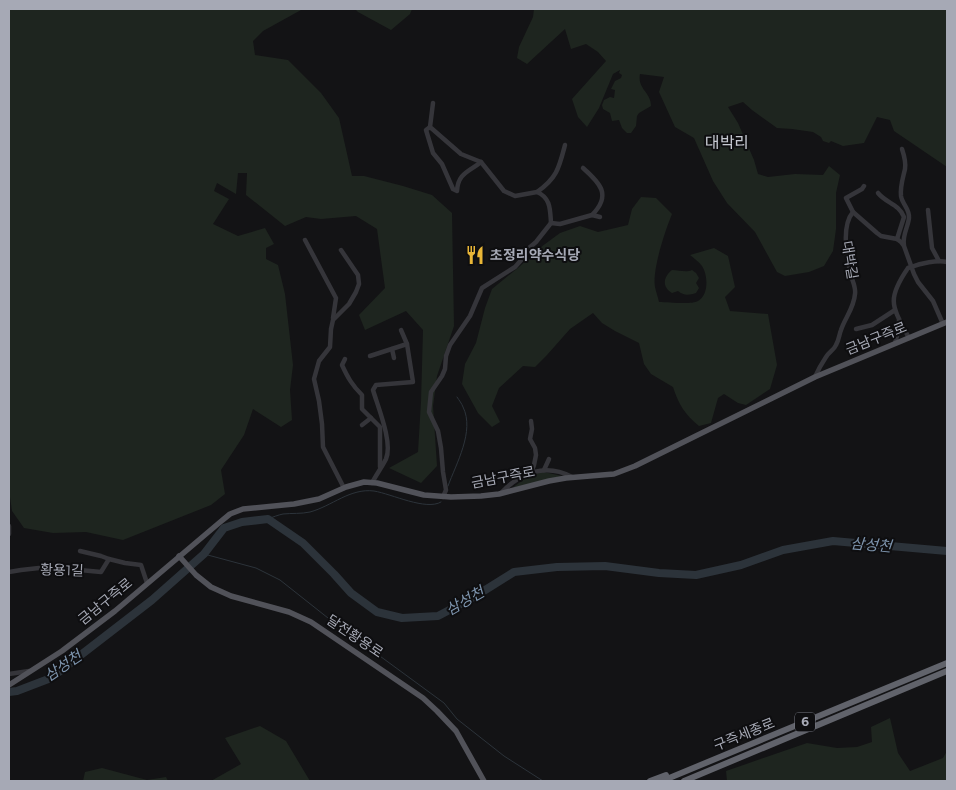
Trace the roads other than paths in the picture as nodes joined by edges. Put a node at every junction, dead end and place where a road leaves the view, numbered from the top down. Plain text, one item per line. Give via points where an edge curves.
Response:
1 (433, 103) dead end
2 (430, 128) junction
3 (564, 145) dead end
4 (902, 149) dead end
5 (481, 162) junction
6 (583, 168) dead end
7 (864, 186) dead end
8 (537, 192) junction
9 (878, 193) dead end
10 (928, 210) dead end
11 (852, 212) junction
12 (592, 215) junction
13 (600, 217) dead end
14 (551, 223) junction
15 (897, 239) junction
16 (304, 240) dead end
17 (904, 246) junction
18 (341, 250) dead end
19 (939, 261) junction
20 (947, 262) edge
21 (911, 267) junction
22 (895, 310) junction
23 (898, 318) junction
24 (333, 320) junction
25 (945, 323) edge
26 (856, 329) dead end
27 (401, 330) dead end
28 (909, 338) junction
29 (407, 344) junction
30 (896, 344) junction
31 (392, 349) junction
32 (370, 356) dead end
33 (394, 358) dead end
34 (345, 359) dead end
35 (814, 377) junction
36 (371, 418) junction
37 (530, 421) dead end
38 (362, 425) dead end
39 (549, 459) dead end
40 (380, 469) junction
41 (544, 470) junction
42 (531, 472) junction
43 (573, 478) junction
44 (372, 483) junction
45 (344, 488) junction
46 (501, 493) junction
47 (442, 497) junction
48 (9, 526) edge
49 (9, 534) edge
50 (80, 551) dead end
51 (181, 558) junction
52 (109, 559) junction
53 (9, 572) edge
54 (147, 583) junction
55 (947, 663) edge
56 (31, 671) junction
57 (947, 671) edge
58 (9, 674) edge
59 (9, 685) edge
60 (724, 756) junction
61 (726, 763) junction
62 (484, 781) edge
63 (650, 781) edge
64 (662, 781) edge
65 (684, 781) edge
66 (692, 781) edge

1 - 2 street
2 - 5 street via 461,154
2 - 5 street via 426,130 433,153 442,164 453,189 457,191 460,177
3 - 8 street via 554,176
4 - 17 street via 906,167 901,198 909,214
5 - 8 street via 504,191 515,196
6 - 12 street via 602,189 598,210
7 - 11 street, 대박길 via 846,198
8 - 14 street via 550,204
9 - 15 street via 903,214
10 - 19 street via 932,248
11 - 15 street via 881,236
11 - 35 street, 대박길 via 846,232 847,256 855,293 837,343
12 - 13 street
12 - 14 street via 560,224
14 - 47 street via 515,267 482,288 470,316 450,345 445,369 431,392 429,412 438,430 446,490
15 - 17 street
16 - 24 street via 336,298
17 - 21 street
18 - 24 street via 358,275 359,284 349,304
19 - 20 street
19 - 21 street
21 - 22 street via 896,289
21 - 25 street
22 - 23 street
22 - 26 street via 872,325
23 - 28 street
23 - 30 street
24 - 45 street via 330,347 319,361 314,379 320,401 323,447
25 - 28 main road, 금남구즉로
27 - 29 street
28 - 30 main road, 금남구즉로
29 - 31 street
29 - 40 street via 413,382 376,385 373,390 388,438 388,453
30 - 35 main road, 금남구즉로
31 - 32 street
31 - 33 street
34 - 36 street via 342,365 346,375 362,395 362,409
35 - 43 main road, 금남구즉로 via 635,466 614,474
36 - 38 street
36 - 40 street via 380,427
37 - 42 street via 530,439 536,455
39 - 41 street
40 - 44 street
41 - 42 street
41 - 43 street via 563,472
42 - 46 street
43 - 46 main road, 금남구즉로
44 - 45 main road, 금남구즉로
44 - 47 main road, 금남구즉로
45 - 51 main road, 금남구즉로 via 319,499 243,509 230,514
46 - 47 main road, 금남구즉로
48 - 49 street
50 - 52 street, 황용1길
51 - 54 main road, 금남구즉로
51 - 62 main road, 달전황용로 via 211,587 311,622 423,698 456,731
52 - 53 street, 황용1길 via 101,572 48,567
52 - 54 street, 황용1길 via 141,565
54 - 56 main road, 금남구즉로 via 115,611
55 - 60 highway, 구즉세종로 / 6
56 - 58 street, 금남구즉로
56 - 59 main road, 금남구즉로
57 - 61 highway, 구즉세종로 / 6
60 - 63 highway
60 - 64 highway, 구즉세종로 / 6
61 - 65 highway, 구즉세종로 / 6
61 - 66 highway

